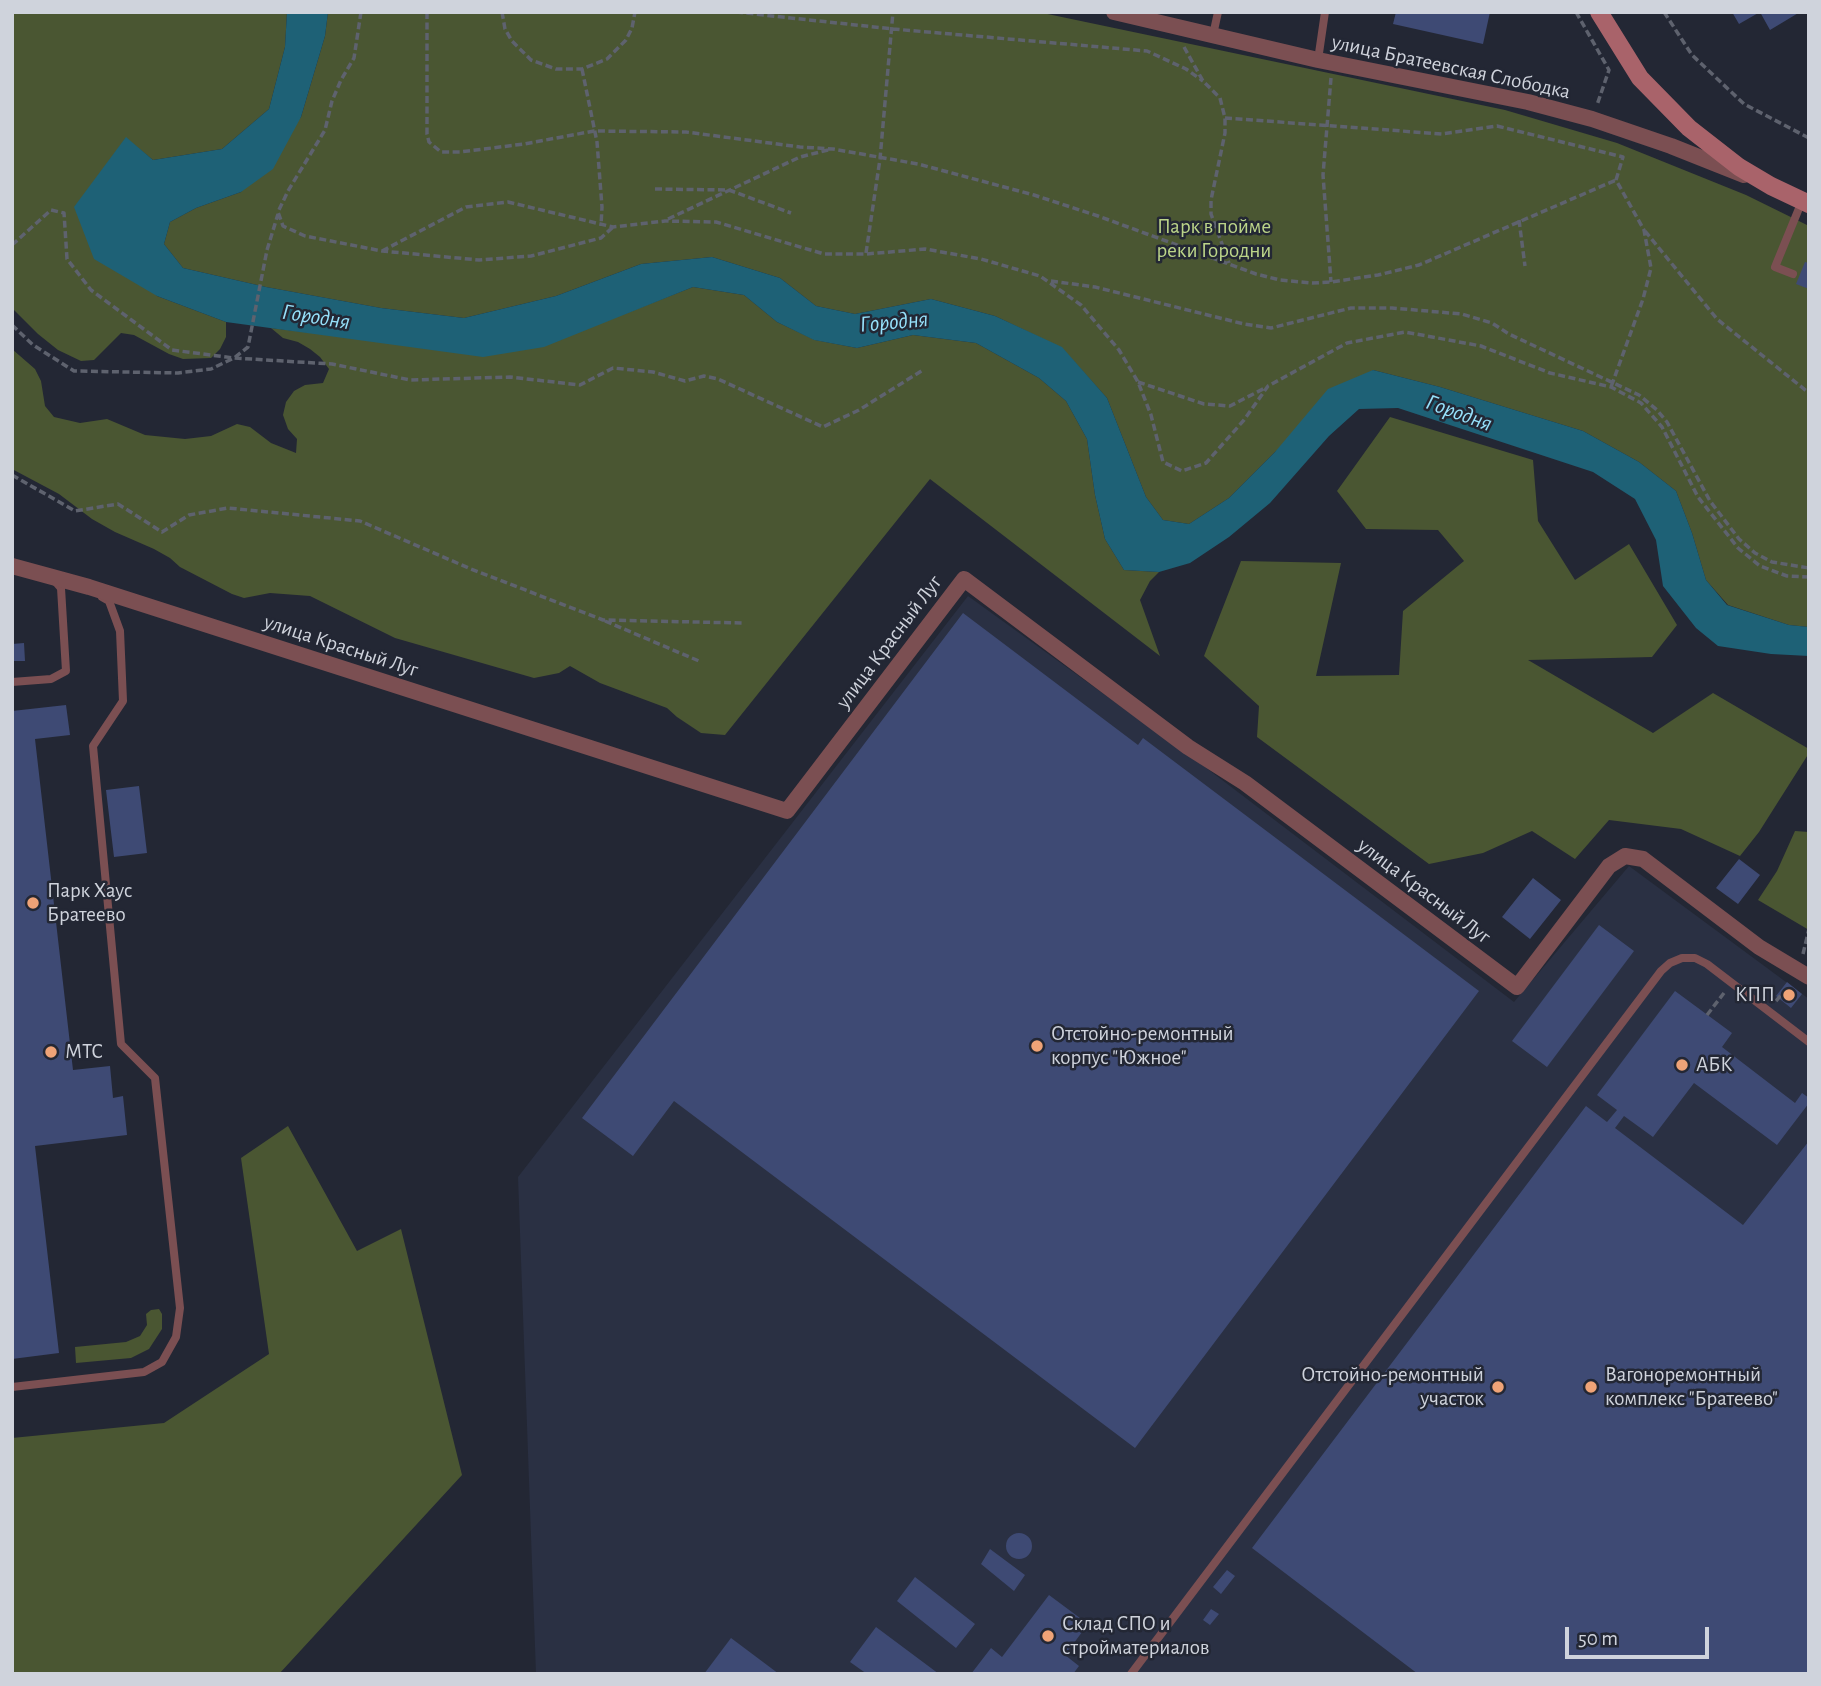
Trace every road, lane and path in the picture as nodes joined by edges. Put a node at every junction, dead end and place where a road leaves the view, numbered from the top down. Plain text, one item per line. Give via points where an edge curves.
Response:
1 (360, 12) edge
2 (427, 12) edge
3 (502, 12) edge
4 (635, 12) edge
5 (736, 12) edge
6 (893, 12) edge
7 (1114, 12) edge
8 (1218, 12) edge
9 (1325, 12) edge
10 (1576, 12) edge
11 (1599, 12) edge
12 (1664, 12) edge
13 (893, 29) junction
14 (1213, 35) junction
15 (1184, 47) dead end
16 (1325, 61) junction
17 (582, 69) junction
18 (1203, 81) junction
19 (1225, 118) junction
20 (1592, 119) junction
21 (1326, 127) junction
22 (594, 131) junction
23 (1809, 138) edge
24 (833, 149) junction
25 (880, 159) junction
26 (1616, 180) junction
27 (1771, 187) junction
28 (655, 188) dead end
29 (729, 190) junction
30 (1805, 202) edge
31 (278, 212) junction
32 (791, 213) dead end
33 (1519, 220) junction
34 (665, 221) junction
35 (601, 226) junction
36 (613, 227) junction
37 (1644, 230) junction
38 (12, 245) edge
39 (382, 251) junction
40 (866, 254) junction
41 (1229, 263) junction
42 (1525, 266) dead end
43 (1793, 274) dead end
44 (1049, 281) junction
45 (1331, 282) junction
46 (12, 325) edge
47 (234, 358) junction
48 (923, 370) dead end
49 (1138, 382) junction
50 (1614, 382) junction
51 (1268, 386) junction
52 (1611, 387) junction
53 (1809, 393) edge
54 (12, 475) edge
55 (12, 566) edge
56 (1809, 568) edge
57 (50, 576) junction
58 (1809, 577) edge
59 (89, 587) junction
60 (603, 620) junction
61 (742, 623) dead end
62 (699, 661) dead end
63 (12, 682) edge
64 (1809, 929) edge
65 (1804, 974) edge
66 (1809, 1042) edge
67 (12, 1387) edge
68 (1131, 1674) edge

1 - 31 path via 354,58 332,102 325,130
2 - 22 path via 427,134 441,152
3 - 17 path via 512,41 531,60 556,69
4 - 17 path via 626,40 607,59
5 - 13 path
6 - 13 path
7 - 14 street, улица Братеевская Слободка
8 - 14 lane
9 - 16 lane
10 - 20 path via 1609,70
11 - 27 street via 1640,78 1662,103 1739,167
12 - 23 path via 1692,55 1744,104
13 - 18 path via 1147,51
13 - 25 path
14 - 16 street, улица Братеевская Слободка
15 - 18 path
16 - 20 street, улица Братеевская Слободка
16 - 21 path
17 - 22 path
18 - 19 path via 1220,98
19 - 21 path
19 - 41 path via 1211,214
20 - 27 street, улица Братеевская Слободка
21 - 26 path via 1443,134 1497,126 1623,157
21 - 45 path via 1323,175
22 - 24 path via 686,132
22 - 35 path
24 - 25 path
24 - 29 path via 800,157
25 - 40 path
25 - 41 path via 918,164 1034,195
26 - 33 path
26 - 37 path
27 - 30 street
28 - 29 path
29 - 32 path
29 - 34 path
30 - 43 lane via 1775,267
31 - 39 path via 283,226 305,236
31 - 47 path via 248,347
33 - 42 path
33 - 45 path via 1419,265
34 - 36 path
34 - 40 path via 716,222 824,254
35 - 36 path
35 - 39 path via 508,201 466,207
36 - 39 path via 601,238 531,256 479,260
37 - 50 path via 1651,268
37 - 53 path via 1717,319
38 - 47 path via 51,210 64,213 67,259 91,290 172,350
40 - 44 path via 925,249 946,252
41 - 45 path via 1280,280
44 - 49 path via 1081,305 1119,350
44 - 50 path via 1095,287 1271,328 1351,309 1392,307 1462,314 1492,323
46 - 47 path via 33,345 75,371 178,373 211,369
47 - 48 path via 332,364 410,380 510,377 580,385 613,368 685,380 704,376 823,427
49 - 51 path via 1203,404 1230,406
49 - 51 path via 1163,462 1182,471 1206,463
50 - 52 path
50 - 56 path via 1639,395 1667,422 1710,501 1755,553 1772,562
51 - 52 path via 1347,343 1405,332 1481,346 1550,373
52 - 58 path via 1641,403 1661,427 1698,497 1738,548 1760,566 1787,576
54 - 60 path via 75,511 118,503 162,532 189,515 228,508 360,521
55 - 57 street, улица Красный Луг
57 - 59 street, улица Красный Луг
57 - 63 lane via 61,588 66,671 51,679
59 - 65 street, улица Красный Луг via 787,811 964,579 1517,987 1609,866 1625,856 1643,859 1759,947
59 - 67 lane via 109,601 120,631 123,702 93,746 121,1044 155,1078 180,1308 176,1337 162,1362 145,1372
60 - 61 path
60 - 62 path
64 - 65 path
66 - 68 lane via 1695,958 1682,958 1661,971

